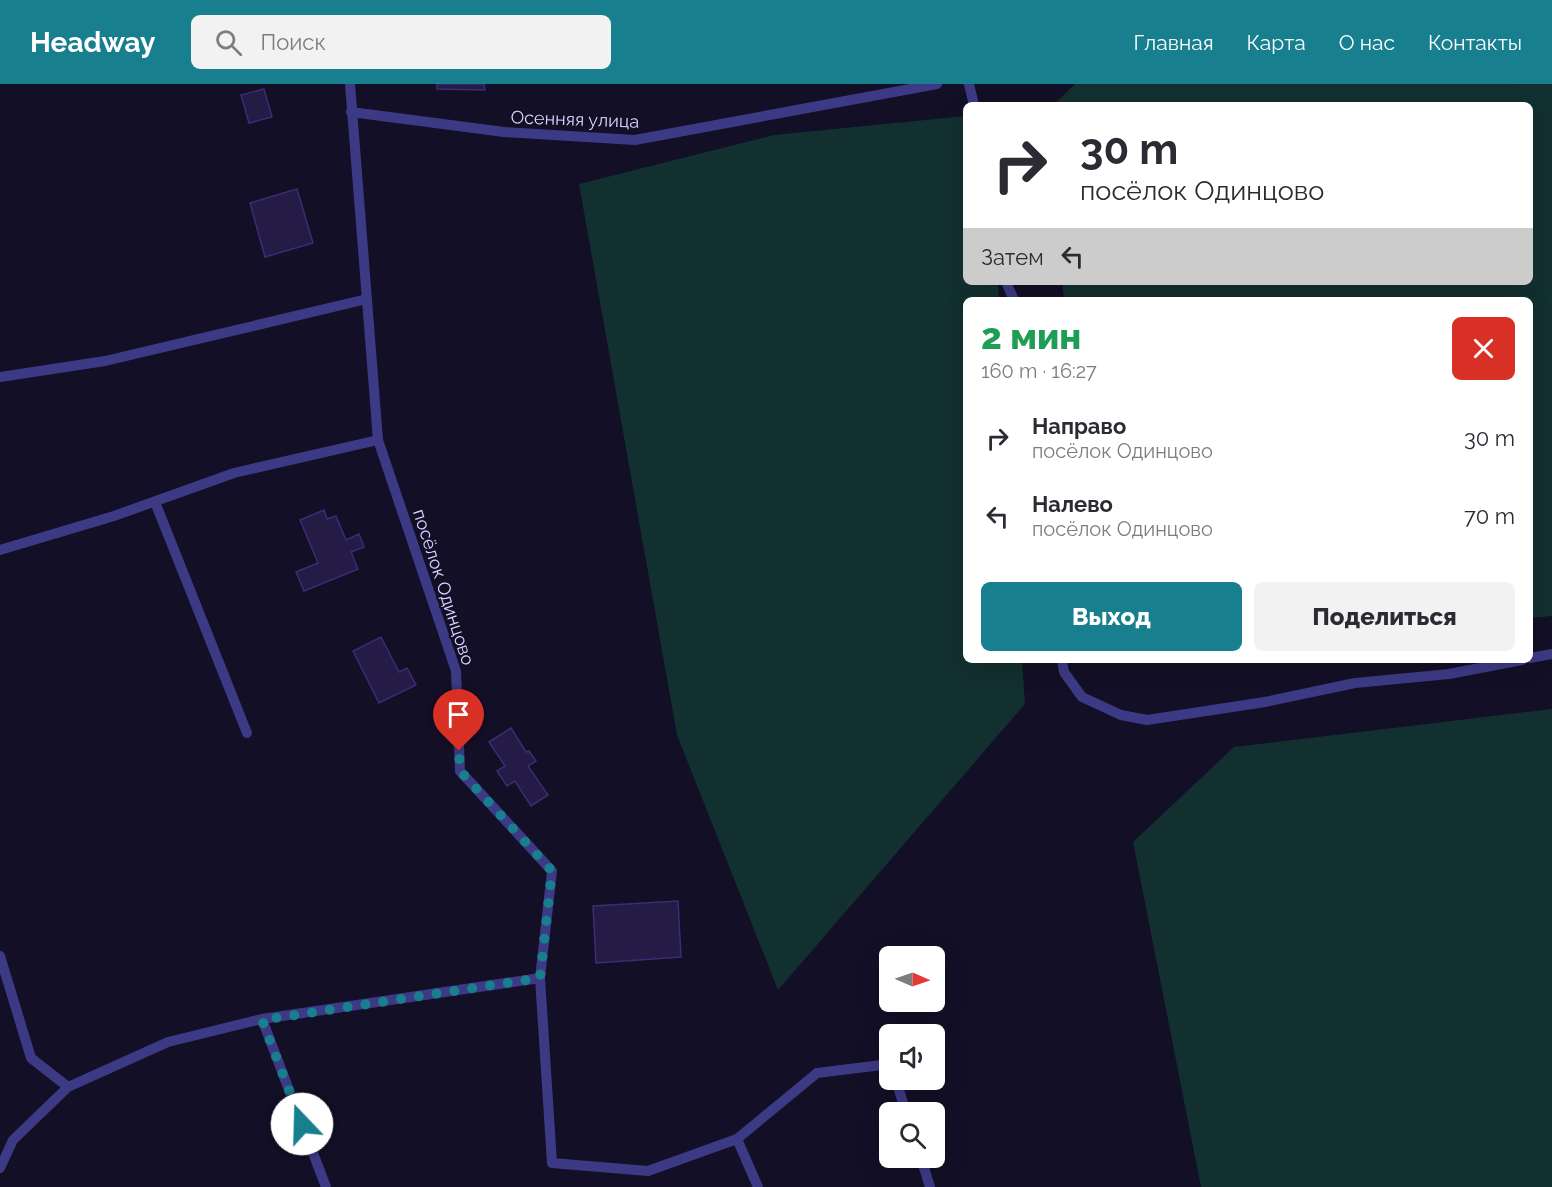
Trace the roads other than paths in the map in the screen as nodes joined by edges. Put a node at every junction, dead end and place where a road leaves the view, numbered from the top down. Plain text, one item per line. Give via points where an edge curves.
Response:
1 (350, 84) edge
2 (937, 84) edge
3 (969, 84) edge
4 (973, 102) edge
5 (351, 112) junction
6 (367, 299) junction
7 (0, 377) edge
8 (378, 440) junction
9 (155, 502) junction
10 (0, 550) edge
11 (1552, 654) edge
12 (1533, 657) edge
13 (1062, 663) edge
14 (1506, 663) edge
15 (248, 733) dead end
16 (0, 956) edge
17 (540, 978) junction
18 (262, 1020) junction
19 (879, 1065) edge
20 (68, 1087) junction
21 (737, 1139) junction
22 (0, 1168) edge
23 (924, 1168) edge
24 (326, 1187) edge
25 (758, 1187) edge
26 (930, 1187) edge

1 - 5 lane, посёлок Одинцово
2 - 5 lane, Осенняя улица via 635,140 504,132
3 - 4 lane
5 - 6 lane, посёлок Одинцово
6 - 7 lane via 105,361
6 - 8 lane, посёлок Одинцово
8 - 9 lane via 234,473
8 - 17 lane, посёлок Одинцово via 456,670 460,771 552,871
9 - 10 lane
9 - 15 lane
11 - 12 lane
13 - 14 lane via 1064,672 1082,697 1121,715 1147,720 1355,683 1449,674
16 - 20 lane via 31,1058
17 - 18 lane
17 - 21 lane, посёлок Одинцово via 552,1163 648,1171
18 - 20 lane via 168,1042
18 - 24 lane
19 - 21 lane via 817,1073
20 - 22 lane via 13,1140
21 - 25 lane
23 - 26 lane

